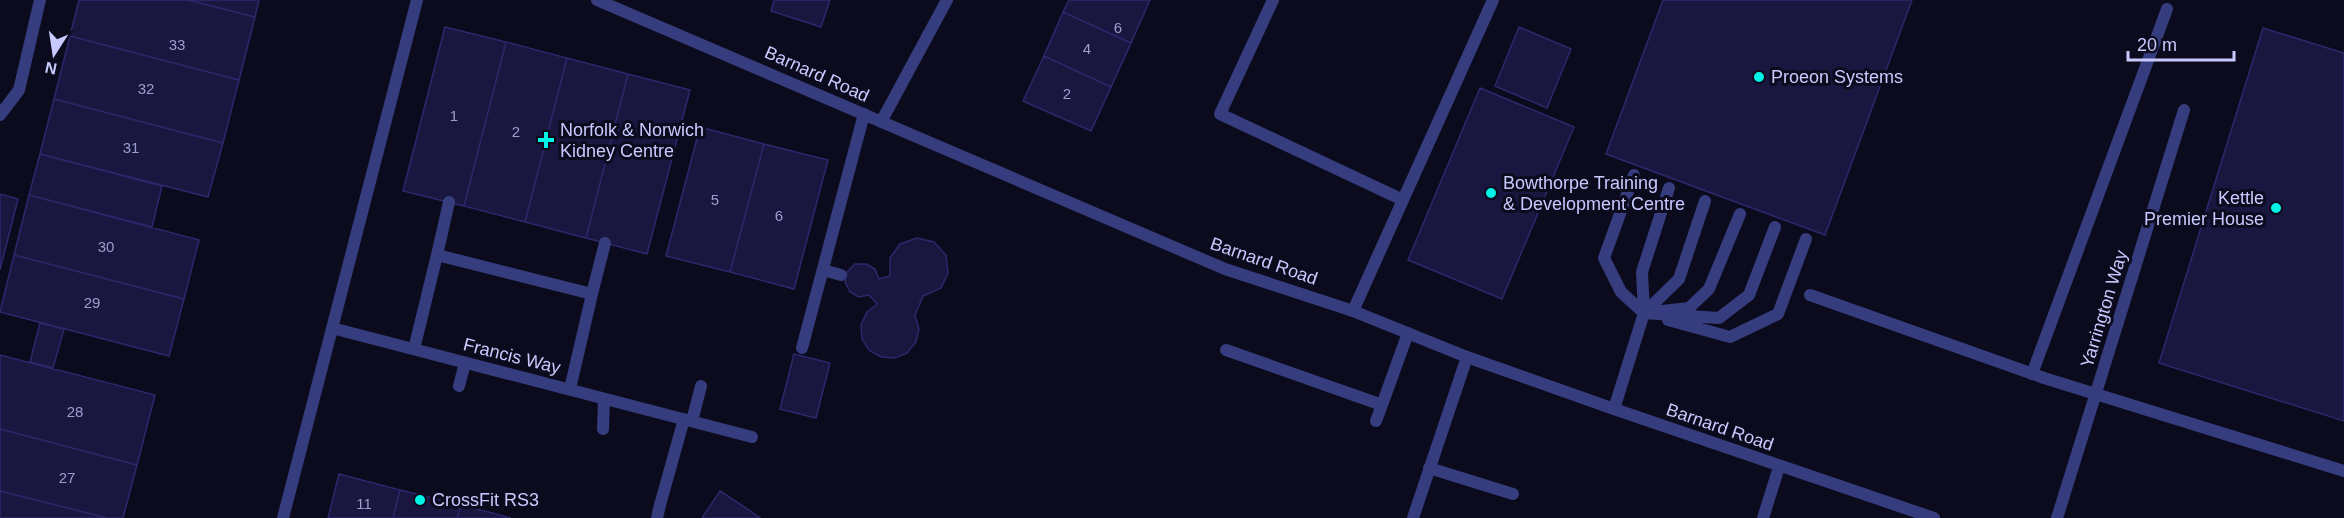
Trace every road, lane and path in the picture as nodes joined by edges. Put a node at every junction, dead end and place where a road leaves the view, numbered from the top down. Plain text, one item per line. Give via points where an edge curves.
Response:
1 (40, 0) edge
2 (417, 0) edge
3 (597, 0) edge
4 (947, 0) edge
5 (1273, 0) edge
6 (1493, 0) edge
7 (2167, 9) dead end
8 (2184, 110) dead end
9 (864, 114) junction
10 (0, 115) edge
11 (880, 122) junction
12 (1634, 175) dead end
13 (1669, 188) dead end
14 (1404, 200) junction
15 (1705, 201) dead end
16 (449, 202) dead end
17 (1740, 214) dead end
18 (1775, 227) dead end
19 (1806, 238) dead end
20 (605, 243) dead end
21 (436, 255) junction
22 (823, 270) junction
23 (841, 275) dead end
24 (592, 294) junction
25 (1810, 295) dead end
26 (1353, 311) junction
27 (1644, 313) junction
28 (332, 328) junction
29 (1408, 333) junction
30 (802, 348) dead end
31 (414, 350) junction
32 (1226, 350) dead end
33 (1467, 357) junction
34 (465, 363) junction
35 (2032, 374) junction
36 (459, 386) dead end
37 (701, 386) dead end
38 (570, 389) junction
39 (2097, 395) junction
40 (604, 399) junction
41 (1382, 405) junction
42 (1614, 409) junction
43 (688, 420) junction
44 (1376, 421) dead end
45 (603, 429) dead end
46 (756, 438) dead end
47 (1779, 467) junction
48 (1430, 468) junction
49 (2344, 471) edge
50 (1514, 494) dead end
51 (284, 518) edge
52 (657, 518) edge
53 (1413, 518) edge
54 (1762, 518) edge
55 (1934, 518) edge
56 (2057, 518) edge

1 - 10 street via 19,90
2 - 28 street
3 - 9 street, Barnard Road
4 - 11 street
5 - 14 street via 1220,114
6 - 14 street
7 - 35 street
8 - 39 street, Yarrington Way
9 - 11 street, Barnard Road
9 - 22 street
11 - 26 street, Barnard Road via 1219,267
12 - 27 street via 1604,258 1621,292
13 - 27 street via 1642,272
14 - 26 street
15 - 27 street via 1679,279
16 - 21 street
17 - 27 street via 1709,289 1689,308
18 - 27 street via 1749,296 1719,318
19 - 27 street via 1778,314 1730,337
20 - 24 street
21 - 24 street
21 - 31 street
22 - 23 street
22 - 30 street
24 - 38 street
25 - 35 street
26 - 29 street, Barnard Road
27 - 42 street
28 - 31 street, Francis Way
28 - 51 street
29 - 33 street, Barnard Road
29 - 41 street
31 - 34 street, Francis Way
32 - 41 street
33 - 42 street, Barnard Road
33 - 48 street
34 - 36 street
34 - 38 street, Francis Way
35 - 39 street
37 - 43 street
38 - 40 street, Francis Way
39 - 49 street
39 - 56 street, Yarrington Way
40 - 43 street, Francis Way
40 - 45 street
41 - 44 street
42 - 47 street, Barnard Road
43 - 46 street, Francis Way
43 - 52 street
47 - 54 street
47 - 55 street, Barnard Road
48 - 50 street
48 - 53 street

